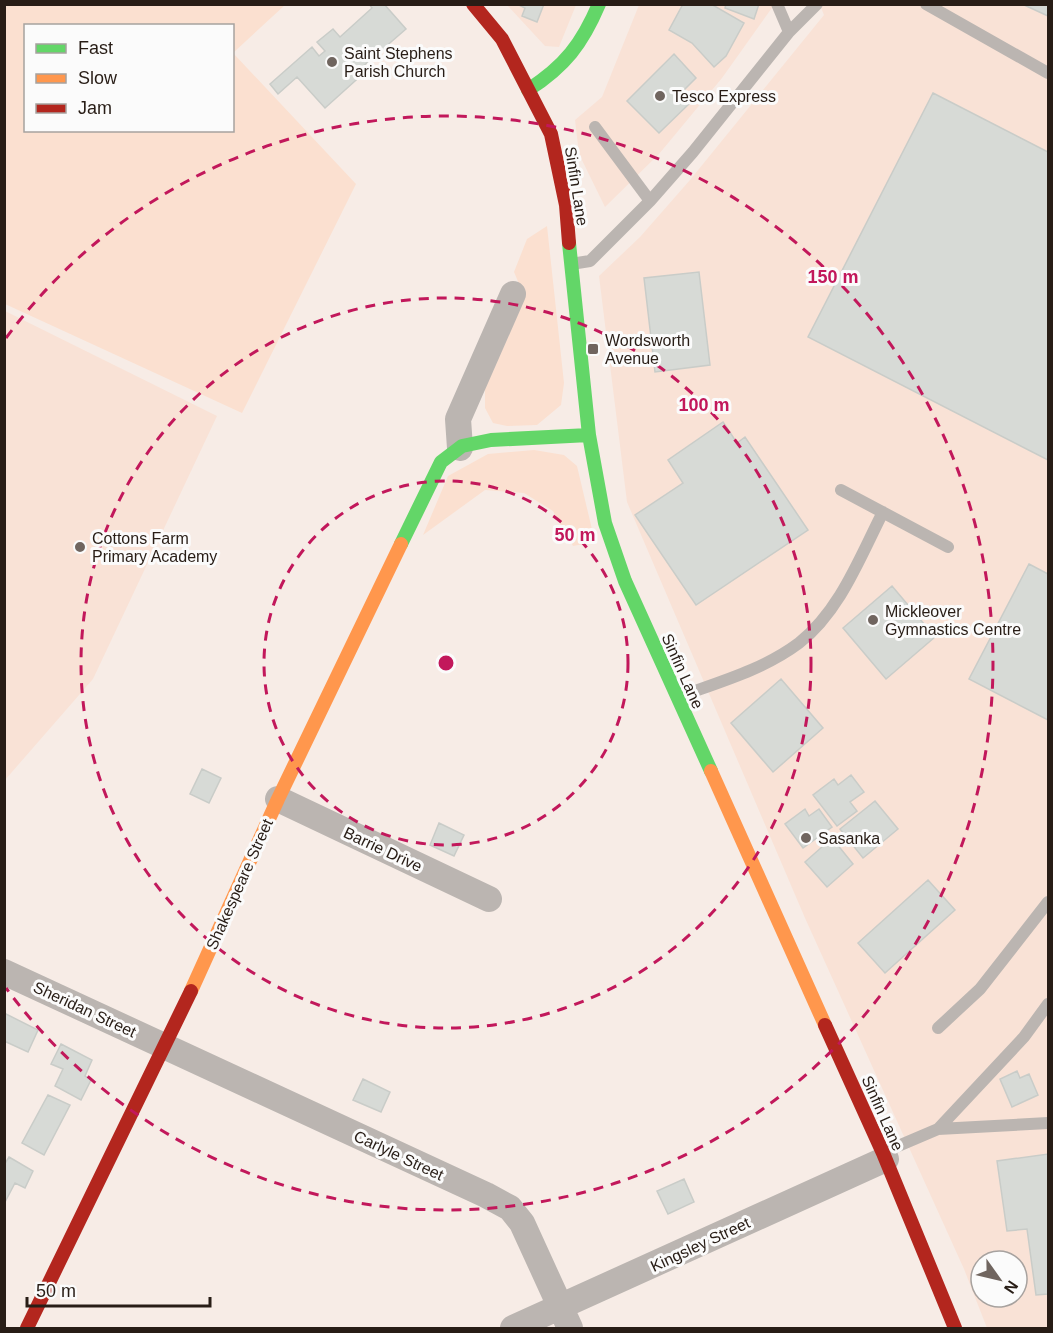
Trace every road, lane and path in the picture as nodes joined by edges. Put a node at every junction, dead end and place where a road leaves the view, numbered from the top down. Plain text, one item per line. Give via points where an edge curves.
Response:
1 (473, 4) edge
2 (599, 4) edge
3 (777, 4) edge
4 (817, 4) edge
5 (926, 4) edge
6 (789, 32) junction
7 (1048, 73) edge
8 (528, 90) junction
9 (595, 126) dead end
10 (650, 201) junction
11 (570, 264) junction
12 (513, 294) dead end
13 (589, 435) junction
14 (460, 448) junction
15 (841, 490) dead end
16 (883, 512) junction
17 (948, 547) dead end
18 (677, 697) junction
19 (278, 799) junction
20 (489, 899) dead end
21 (1048, 902) edge
22 (4, 972) edge
23 (1048, 1004) edge
24 (938, 1028) dead end
25 (165, 1047) junction
26 (1048, 1123) edge
27 (938, 1129) junction
28 (884, 1156) junction
29 (566, 1318) edge
30 (27, 1329) edge
31 (513, 1329) edge
32 (955, 1329) edge

1 - 8 street, Sinfin Lane via 502,39
2 - 8 street via 577,50 564,65
3 - 6 lane
4 - 6 lane
5 - 7 lane
6 - 10 lane
8 - 11 street, Sinfin Lane via 551,134 566,205
9 - 10 lane
10 - 11 lane via 590,261
11 - 13 street, Sinfin Lane
12 - 14 street via 458,419
13 - 14 street, Shakespeare Street via 491,440
13 - 18 street, Sinfin Lane via 606,523 625,581
14 - 19 street, Shakespeare Street via 441,462
15 - 16 lane
16 - 17 lane
16 - 18 lane via 846,586 823,619 800,642 751,671
18 - 28 street, Sinfin Lane
19 - 20 street, Barrie Drive
19 - 25 street, Shakespeare Street
21 - 24 lane via 980,989
22 - 25 street, Sheridan Street
23 - 27 lane via 1023,1037
25 - 29 street, Carlyle Street via 510,1208 522,1223
25 - 30 street, Shakespeare Street
26 - 27 lane
27 - 28 lane
28 - 29 street, Kingsley Street
28 - 32 street, Sinfin Lane
29 - 31 street, Kingsley Street

